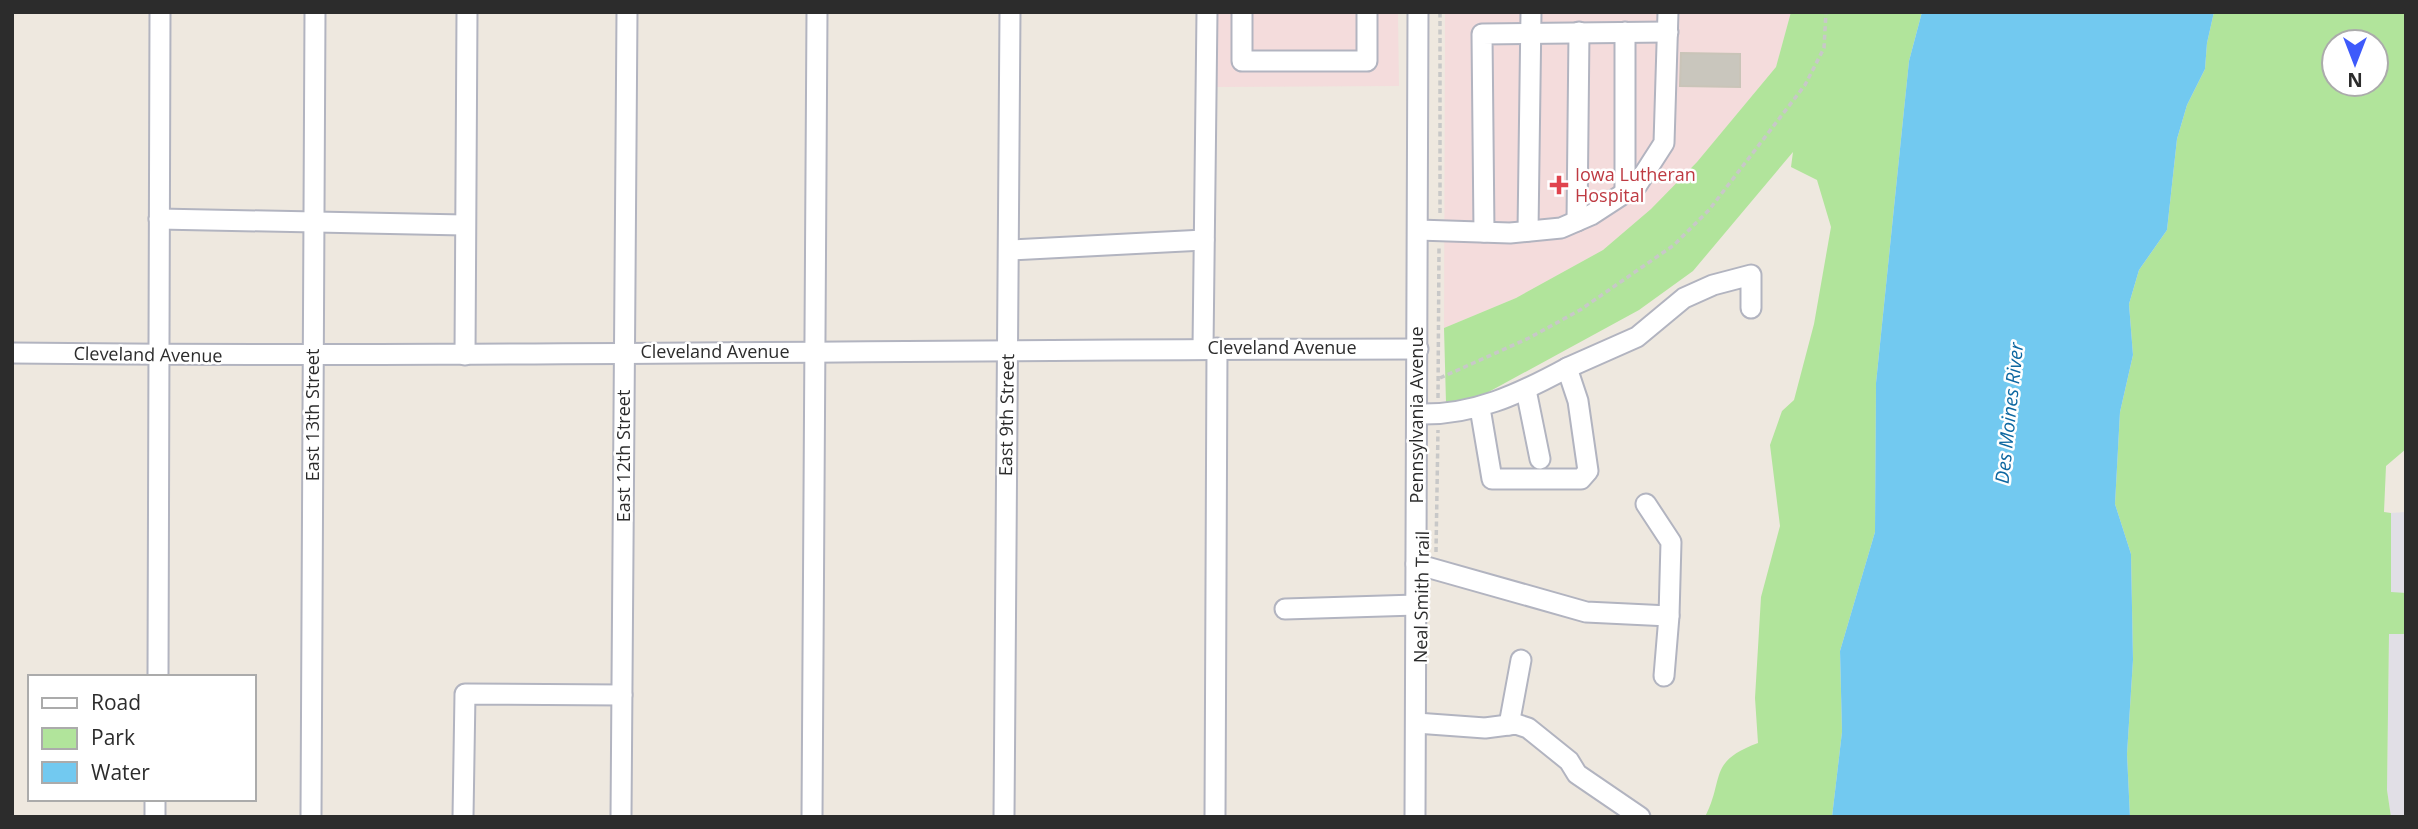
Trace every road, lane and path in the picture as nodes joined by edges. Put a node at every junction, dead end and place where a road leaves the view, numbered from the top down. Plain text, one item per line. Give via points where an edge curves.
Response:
1 (160, 12) edge
2 (315, 12) edge
3 (467, 12) edge
4 (627, 12) edge
5 (817, 12) edge
6 (1010, 12) edge
7 (1207, 12) edge
8 (1242, 12) edge
9 (1367, 12) edge
10 (1418, 12) edge
11 (1440, 12) edge
12 (1668, 12) edge
13 (1826, 12) edge
14 (1531, 22) edge
15 (1579, 32) junction
16 (1625, 32) junction
17 (1668, 32) junction
18 (1625, 192) junction
19 (159, 219) junction
20 (314, 221) junction
21 (1577, 221) junction
22 (464, 225) junction
23 (1418, 230) junction
24 (1440, 230) junction
25 (1528, 231) junction
26 (1484, 232) junction
27 (1204, 240) junction
28 (1009, 250) junction
29 (1752, 308) dead end
30 (1008, 348) junction
31 (1210, 348) junction
32 (1418, 349) junction
33 (816, 352) junction
34 (12, 353) edge
35 (624, 353) junction
36 (159, 355) junction
37 (465, 355) junction
38 (313, 356) junction
39 (1567, 368) junction
40 (1439, 379) junction
41 (1526, 390) junction
42 (1480, 408) junction
43 (1417, 414) junction
44 (1438, 414) junction
45 (1540, 459) dead end
46 (1646, 504) dead end
47 (1416, 564) junction
48 (1436, 568) junction
49 (1416, 605) junction
50 (1285, 609) dead end
51 (1669, 616) junction
52 (1521, 660) dead end
53 (158, 675) edge
54 (1664, 676) dead end
55 (622, 695) junction
56 (1416, 723) junction
57 (1509, 725) junction
58 (310, 817) edge
59 (463, 817) edge
60 (621, 817) edge
61 (812, 817) edge
62 (1004, 817) edge
63 (1215, 817) edge
64 (1415, 817) edge
65 (1640, 817) edge

1 - 19 street
2 - 20 street, East 13th Street
3 - 22 street
4 - 35 street, East 12th Street
5 - 33 street
6 - 28 street, East 9th Street
7 - 27 street
8 - 9 street via 1242,61 1367,61
10 - 23 street, Pennsylvania Avenue
11 - 24 path, Neal Smith Trail
12 - 17 street
13 - 40 path via 1824,48 1805,85 1709,210 1674,245 1580,310
14 - 15 street
14 - 25 street
14 - 26 street via 1482,34
15 - 16 street
15 - 21 street
16 - 17 street
16 - 18 street
17 - 18 street via 1664,143 1637,185
18 - 21 street
19 - 20 street
19 - 36 street
20 - 22 street
20 - 38 street, East 13th Street
21 - 25 street via 1561,228
22 - 37 street
23 - 24 street
23 - 32 street, Pennsylvania Avenue
24 - 26 street
24 - 40 path, Neal Smith Trail
25 - 26 street
27 - 28 street
27 - 31 street
28 - 30 street, East 9th Street
29 - 39 street via 1751,275 1713,285 1684,298 1637,337
30 - 31 street, Cleveland Avenue
30 - 33 street, Cleveland Avenue
30 - 62 street, East 9th Street
31 - 32 street, Cleveland Avenue
31 - 63 street
32 - 43 street, Pennsylvania Avenue
33 - 35 street, Cleveland Avenue
33 - 61 street
34 - 36 street, Cleveland Avenue
35 - 37 street, Cleveland Avenue
35 - 55 street, East 12th Street
36 - 38 street, Cleveland Avenue
36 - 53 street
37 - 38 street, Cleveland Avenue
38 - 58 street, East 13th Street
39 - 41 street
39 - 42 street via 1578,401 1588,471 1581,479 1492,479
40 - 44 path, Neal Smith Trail
41 - 42 street
41 - 45 street
42 - 44 street
43 - 44 street
43 - 47 street, Pennsylvania Avenue
44 - 48 path, Neal Smith Trail
46 - 51 street via 1671,542
47 - 48 street
47 - 49 street, Pennsylvania Avenue
48 - 51 street via 1586,612
49 - 50 street
49 - 56 street, Pennsylvania Avenue
51 - 54 street
52 - 57 street
55 - 59 street via 464,694
55 - 60 street, East 12th Street
56 - 57 street via 1485,728
56 - 64 street, Pennsylvania Avenue
57 - 65 street via 1528,728 1569,761 1577,774

